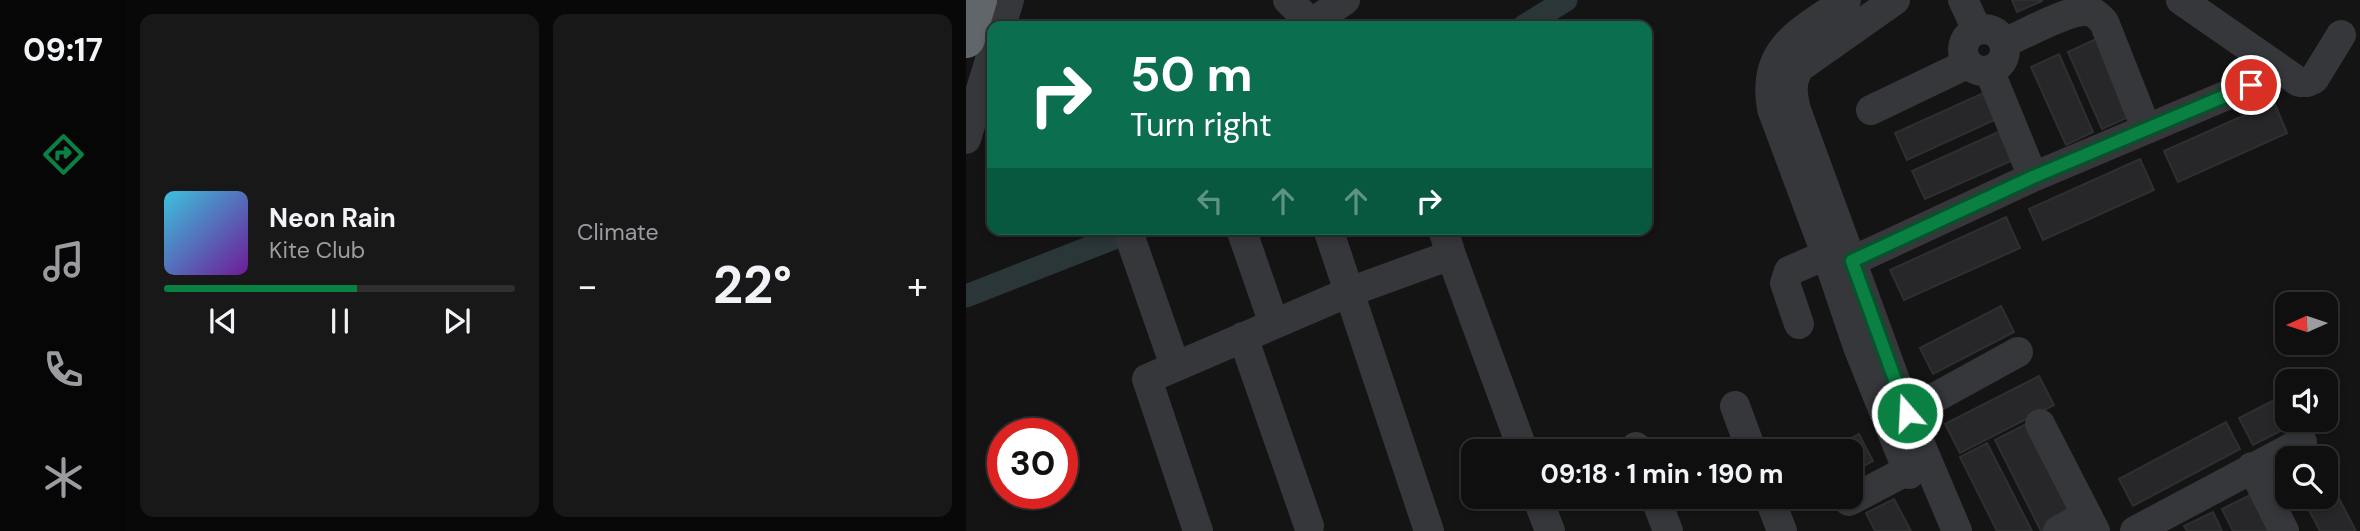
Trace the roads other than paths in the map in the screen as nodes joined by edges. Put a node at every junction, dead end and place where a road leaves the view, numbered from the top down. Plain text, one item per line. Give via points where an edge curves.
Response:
1 (978, 0) edge
2 (1009, 0) edge
3 (1288, 0) edge
4 (1345, 0) edge
5 (1846, 0) edge
6 (1895, 0) edge
7 (1962, 0) edge
8 (2199, 4) edge
9 (1003, 21) edge
10 (1306, 21) edge
11 (1316, 21) edge
12 (1977, 30) junction
13 (2341, 35) dead end
14 (966, 39) edge
15 (2004, 43) junction
16 (1978, 67) junction
17 (987, 70) edge
18 (2251, 85) dead end
19 (1871, 110) dead end
20 (2146, 128) junction
21 (966, 139) edge
22 (2033, 177) junction
23 (1243, 235) edge
24 (1330, 235) edge
25 (1131, 240) dead end
26 (1447, 242) edge
27 (1837, 262) junction
28 (1349, 292) junction
29 (1274, 324) junction
30 (1799, 324) dead end
31 (1243, 337) junction
32 (2018, 352) dead end
33 (1175, 366) junction
34 (1735, 406) dead end
35 (1898, 419) junction
36 (2040, 424) dead end
37 (1519, 439) edge
38 (1747, 439) edge
39 (2302, 442) dead end
40 (2252, 467) junction
41 (1908, 470) junction
42 (1863, 494) edge
43 (1542, 509) edge
44 (1660, 509) edge
45 (1774, 509) edge
46 (2091, 523) edge
47 (1309, 526) dead end
48 (2139, 530) edge
49 (1198, 531) edge
50 (1429, 531) edge
51 (1550, 531) edge
52 (1668, 531) edge
53 (1782, 531) edge
54 (1936, 531) edge
55 (1956, 531) edge
56 (2058, 531) edge
57 (2284, 531) edge

1 - 14 highway
2 - 9 street
3 - 10 street
4 - 11 street
5 - 27 street via 1787,43 1774,62 1769,88 1772,109
6 - 27 street via 1800,67 1794,76 1796,110
7 - 12 street
8 - 13 street via 2299,82 2314,79
12 - 15 street via 1993,31
12 - 16 street via 1964,40 1962,49
15 - 16 street via 2002,61
15 - 20 street via 2074,12 2096,14 2104,22
16 - 19 street
16 - 22 street
17 - 21 street
18 - 20 street
20 - 22 street
22 - 27 street
23 - 29 street
24 - 28 street
25 - 33 street
26 - 28 street
26 - 37 street
27 - 30 street via 1789,271 1785,283
27 - 35 street via 1858,347
28 - 29 street
28 - 50 street
29 - 31 street
31 - 33 street
31 - 47 street
32 - 35 street
33 - 49 street via 1147,379
34 - 38 street
35 - 41 street
35 - 55 street
36 - 46 street
39 - 40 street
40 - 48 street
40 - 57 street
41 - 42 street
41 - 54 street
43 - 51 street
44 - 52 street
45 - 53 street
46 - 56 street

